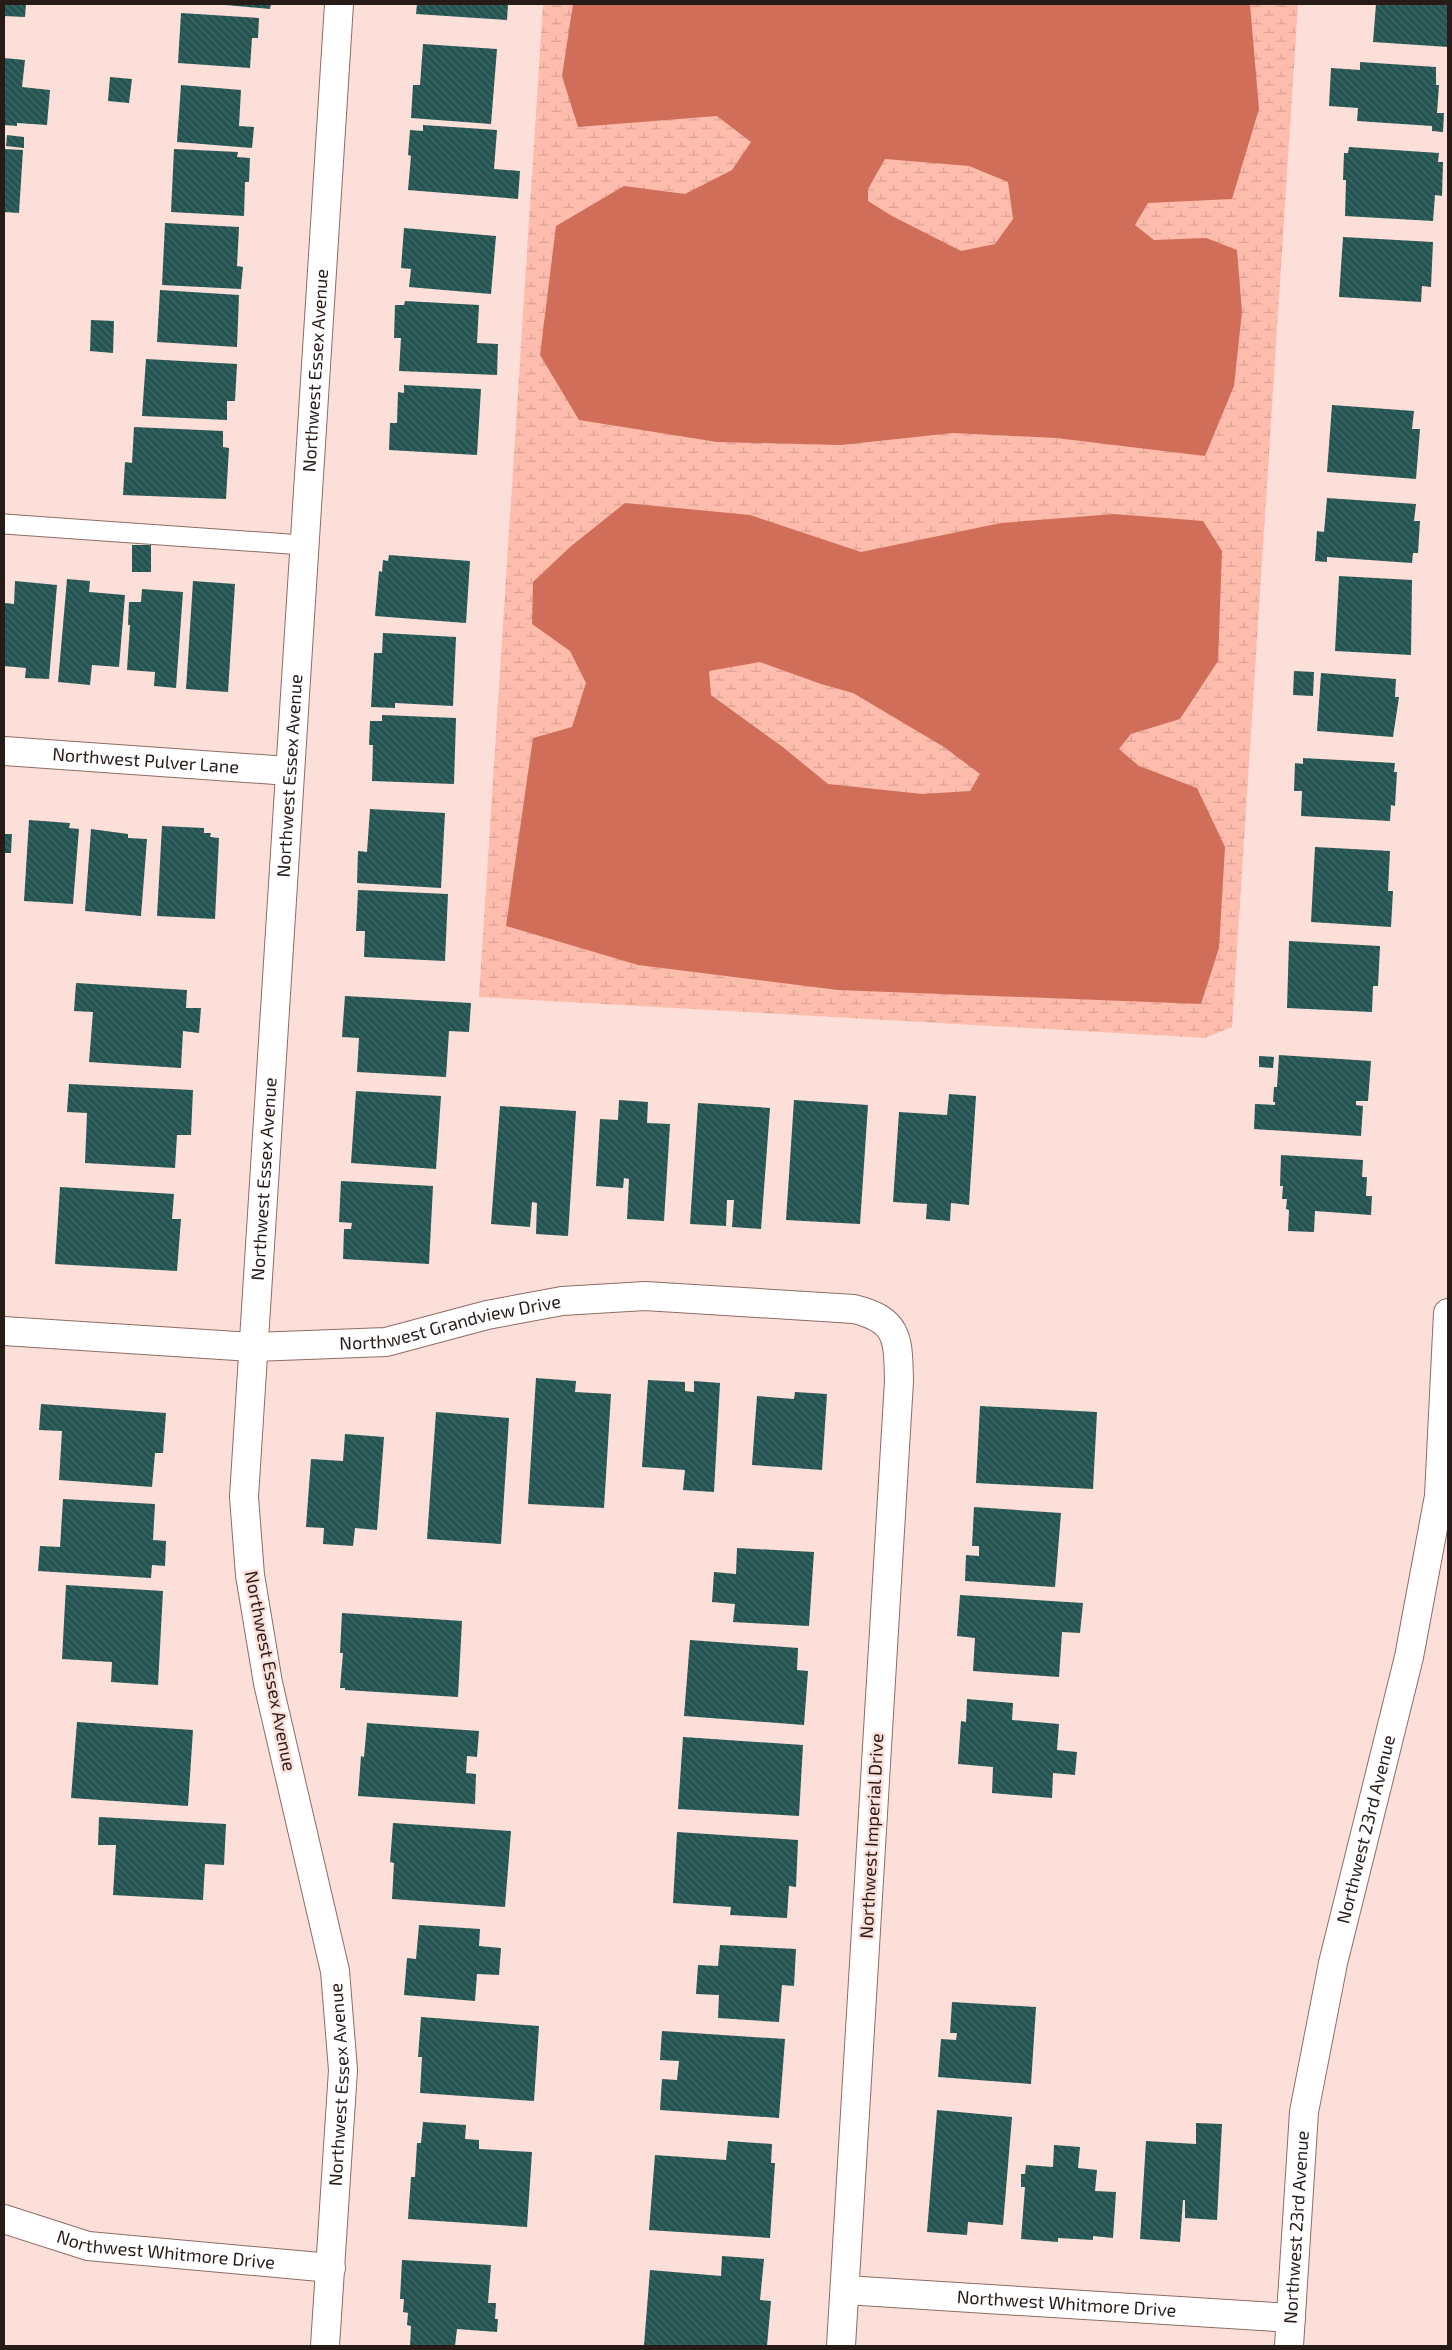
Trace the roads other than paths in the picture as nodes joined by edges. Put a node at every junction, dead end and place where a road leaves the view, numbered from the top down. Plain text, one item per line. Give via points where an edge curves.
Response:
1 (338, 4) edge
2 (4, 524) edge
3 (303, 545) junction
4 (4, 751) edge
5 (290, 771) junction
6 (1448, 1313) edge
7 (891, 1328) joint
8 (4, 1331) edge
9 (252, 1347) junction
10 (1443, 1496) edge
11 (4, 2219) edge
12 (331, 2268) junction
13 (844, 2290) junction
14 (1291, 2318) junction
15 (325, 2346) edge
16 (841, 2346) edge
17 (1289, 2346) edge

1 - 3 street, Northwest Essex Avenue
2 - 3 lane
3 - 5 street, Northwest Essex Avenue
4 - 5 street, Northwest Pulver Lane
5 - 9 street, Northwest Essex Avenue
6 - 10 street, Northwest 23rd Avenue
7 - 9 street, Northwest Grandview Drive via 874,1314 854,1309 645,1296 562,1301 487,1315 386,1342
7 - 13 street, Northwest Imperial Drive via 898,1350 899,1381
8 - 9 street, Northwest Grandview Drive
9 - 12 street, Northwest Essex Avenue via 244,1497 250,1575 268,1683 335,1971 343,2070
10 - 14 street, Northwest 23rd Avenue via 1409,1657 1333,1963 1304,2112
11 - 12 street, Northwest Whitmore Drive via 88,2246
12 - 15 street, Northwest Essex Avenue
13 - 14 street, Northwest Whitmore Drive
13 - 16 street, Northwest Imperial Drive
14 - 17 street, Northwest 23rd Avenue

